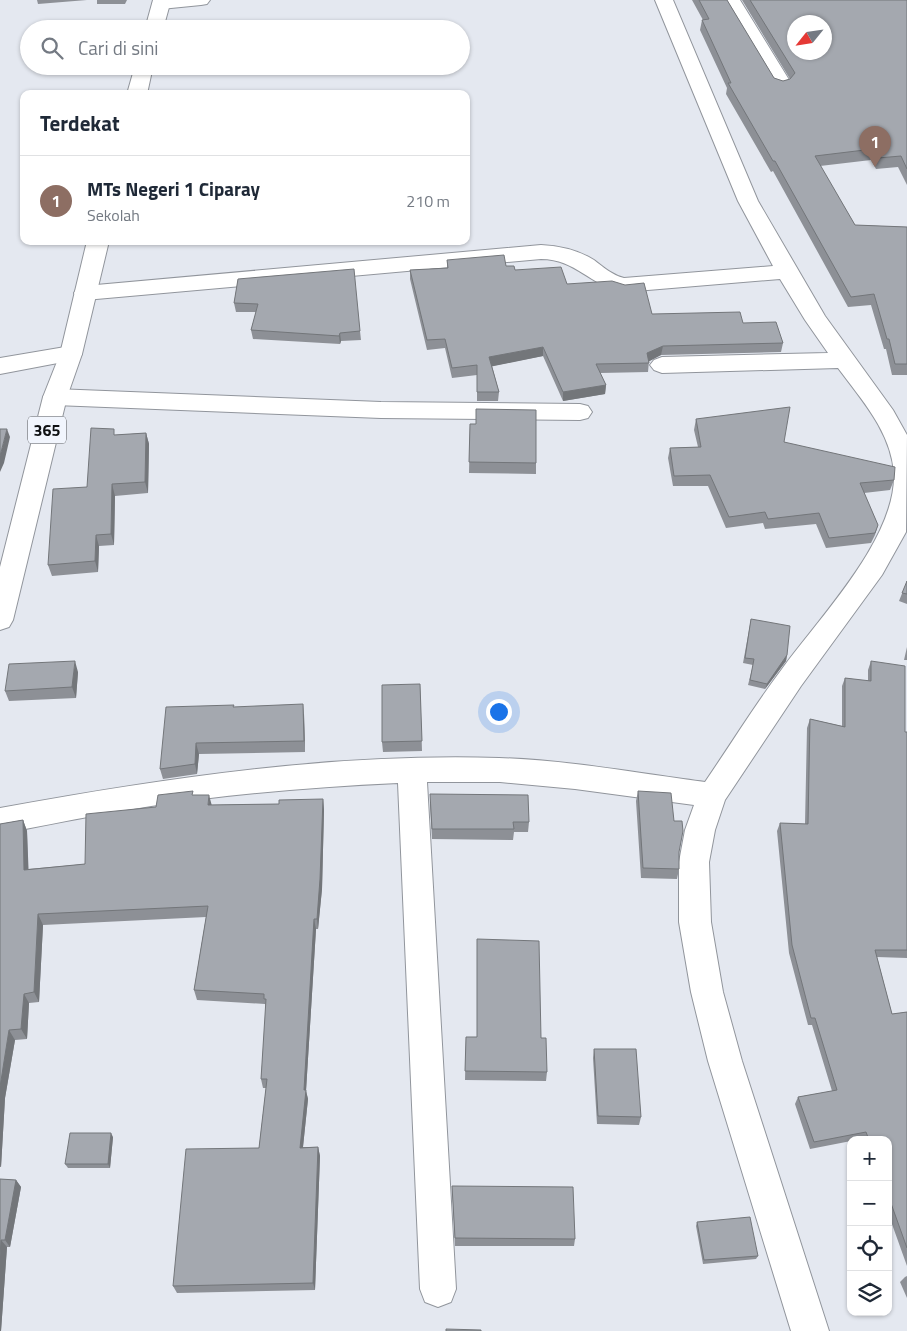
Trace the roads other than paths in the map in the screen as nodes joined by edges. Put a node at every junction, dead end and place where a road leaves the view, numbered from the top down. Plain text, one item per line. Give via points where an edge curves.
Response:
1 (201, 0) edge
2 (664, 0) edge
3 (731, 0) edge
4 (161, 2) edge
5 (156, 20) edge
6 (142, 75) edge
7 (781, 83) edge
8 (138, 90) edge
9 (97, 245) edge
10 (787, 272) junction
11 (85, 293) junction
12 (71, 354) junction
13 (845, 360) junction
14 (662, 365) dead end
15 (0, 366) edge
16 (55, 397) junction
17 (580, 412) dead end
18 (0, 620) edge
19 (412, 770) junction
20 (712, 795) junction
21 (0, 821) edge
22 (438, 1289) dead end
23 (810, 1331) edge

1 - 4 street
2 - 10 street via 748,201
3 - 7 street
4 - 5 street
6 - 8 street
9 - 11 street, 365
10 - 11 street via 624,285 606,280 568,256 541,252
10 - 13 street
11 - 12 street, 365
12 - 15 street
12 - 16 street, 365
13 - 14 street
13 - 20 street via 885,416 901,447 906,474 904,498 893,532 873,568 791,678
16 - 17 street via 382,410
16 - 18 street, 365
19 - 20 street via 500,770
19 - 21 street via 335,774 201,788
19 - 22 street
20 - 23 street via 700,830 694,862 695,922 707,992 725,1061

